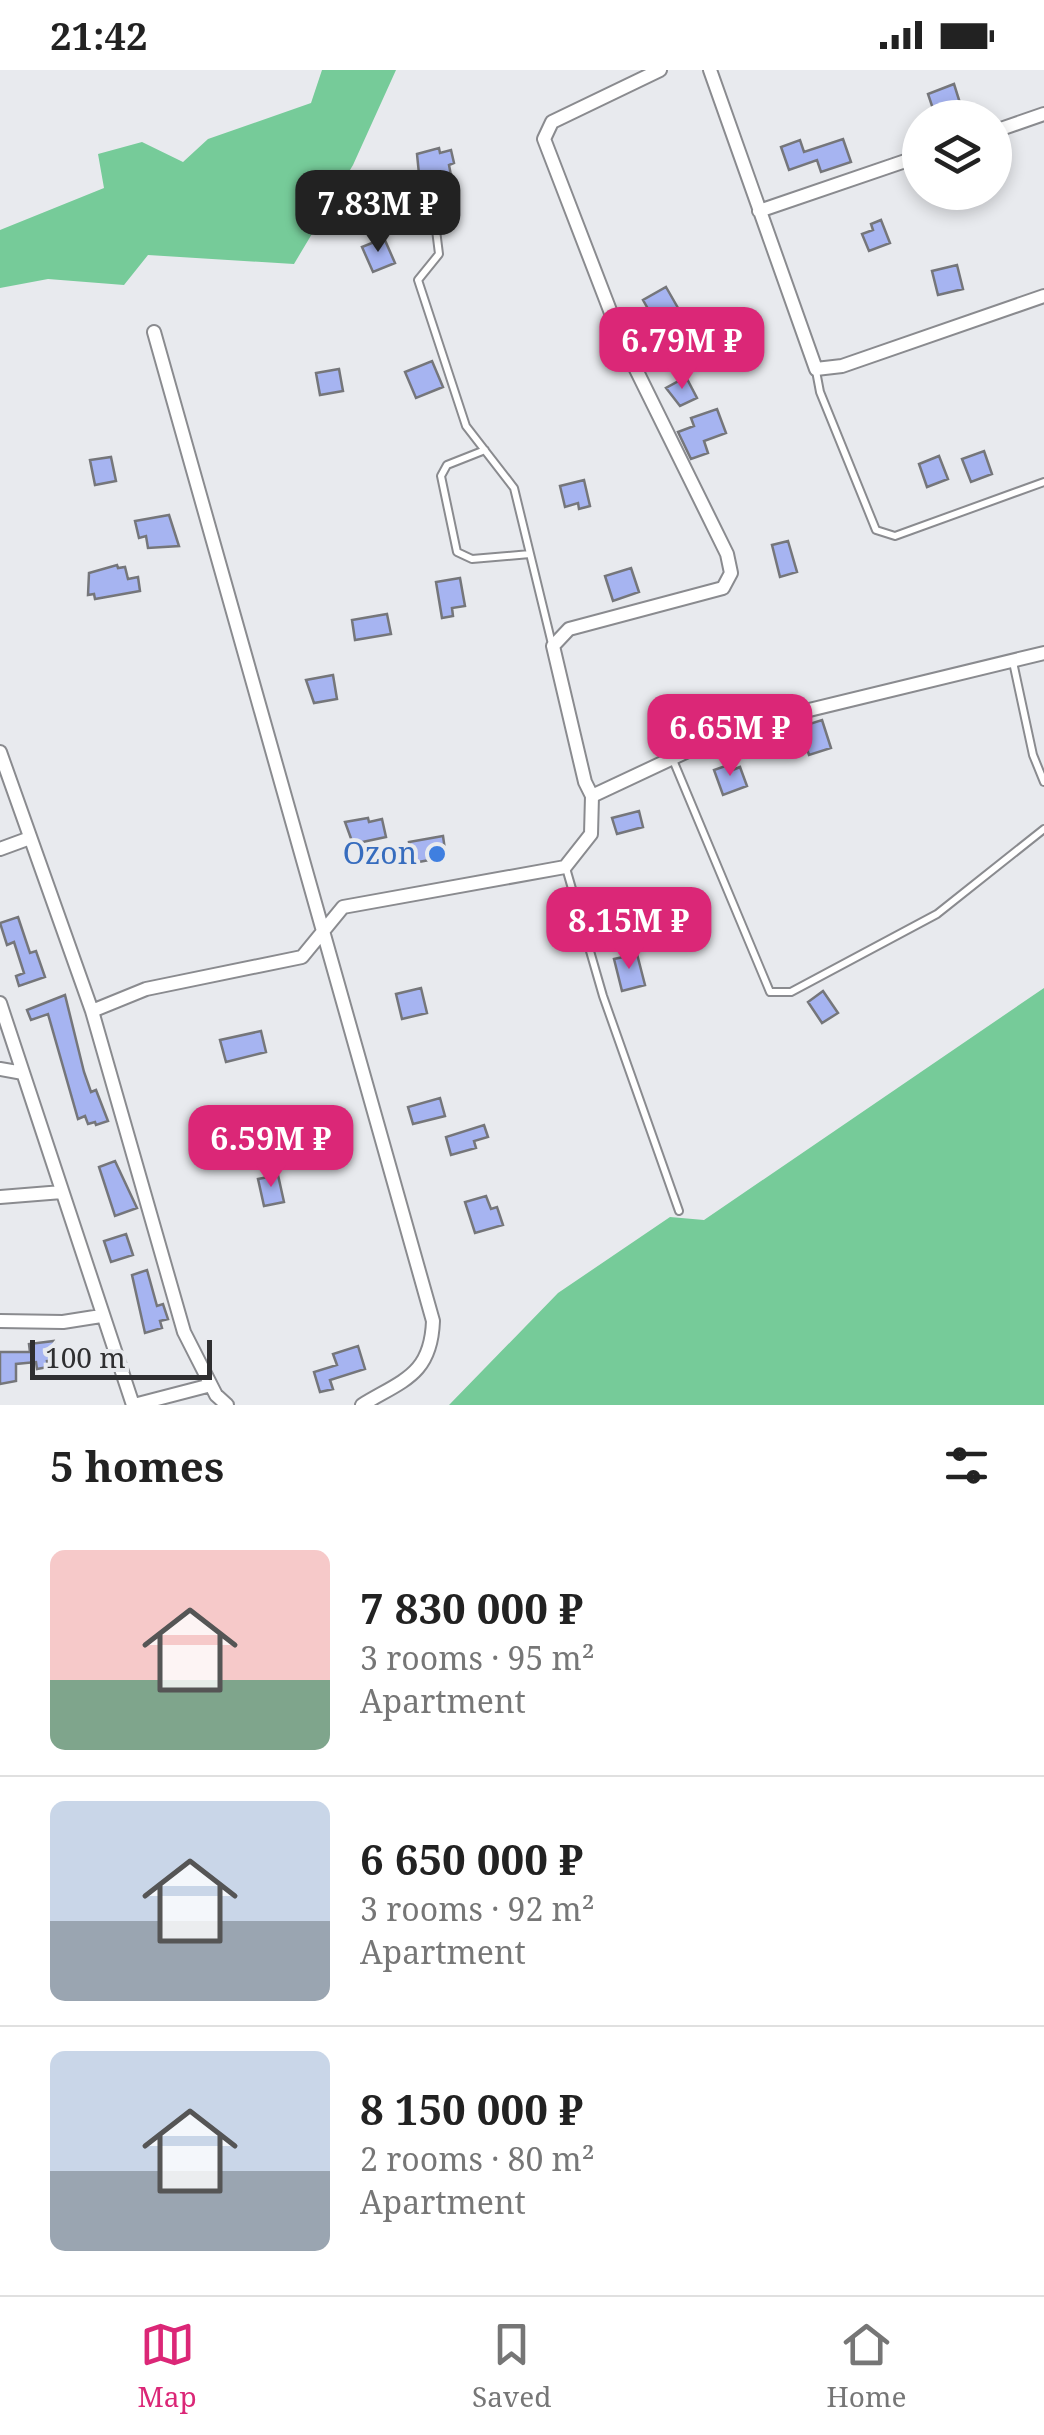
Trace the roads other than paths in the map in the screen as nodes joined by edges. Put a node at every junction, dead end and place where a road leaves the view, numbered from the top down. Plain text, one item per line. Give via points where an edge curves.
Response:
1 (660, 70) edge
2 (710, 70) edge
3 (1044, 114) edge
4 (1012, 124) edge
5 (902, 162) edge
6 (759, 210) junction
7 (436, 230) dead end
8 (1044, 296) edge
9 (154, 332) dead end
10 (816, 369) junction
11 (484, 450) junction
12 (1044, 482) edge
13 (530, 554) junction
14 (552, 646) junction
15 (1044, 653) edge
16 (1013, 661) junction
17 (0, 752) edge
18 (672, 759) junction
19 (1044, 782) edge
20 (592, 796) junction
21 (1044, 829) edge
22 (30, 838) junction
23 (0, 849) edge
24 (565, 867) junction
25 (323, 936) junction
26 (0, 1003) edge
27 (92, 1011) junction
28 (0, 1069) edge
29 (22, 1072) junction
30 (62, 1192) junction
31 (0, 1197) edge
32 (679, 1211) dead end
33 (102, 1316) junction
34 (0, 1321) edge
35 (211, 1385) junction
36 (134, 1405) edge
37 (227, 1405) edge
38 (362, 1405) edge

1 - 14 street via 552,122 544,139 622,339 731,573 723,588 568,629
2 - 6 street
3 - 4 street
5 - 6 street
6 - 10 street
7 - 11 lane via 439,254 418,280 466,426
8 - 10 street via 842,366
9 - 25 street
10 - 12 lane via 876,530 895,536
11 - 13 lane via 514,488
11 - 13 lane via 448,465 441,476 457,552 472,559
13 - 14 lane
14 - 20 street
15 - 16 street
16 - 18 street via 738,728
16 - 19 lane
17 - 22 street
18 - 20 street
18 - 21 lane via 770,992 792,992 937,914
20 - 24 street via 591,834
22 - 23 street
22 - 27 street
24 - 25 street via 343,907
24 - 32 lane
25 - 27 street via 302,957 146,989
25 - 38 street via 433,1322 432,1349 416,1372
26 - 29 street
27 - 35 street via 184,1332
28 - 29 street
29 - 30 street
30 - 31 street
30 - 33 street
33 - 34 street
33 - 36 street
35 - 36 street
35 - 37 street

